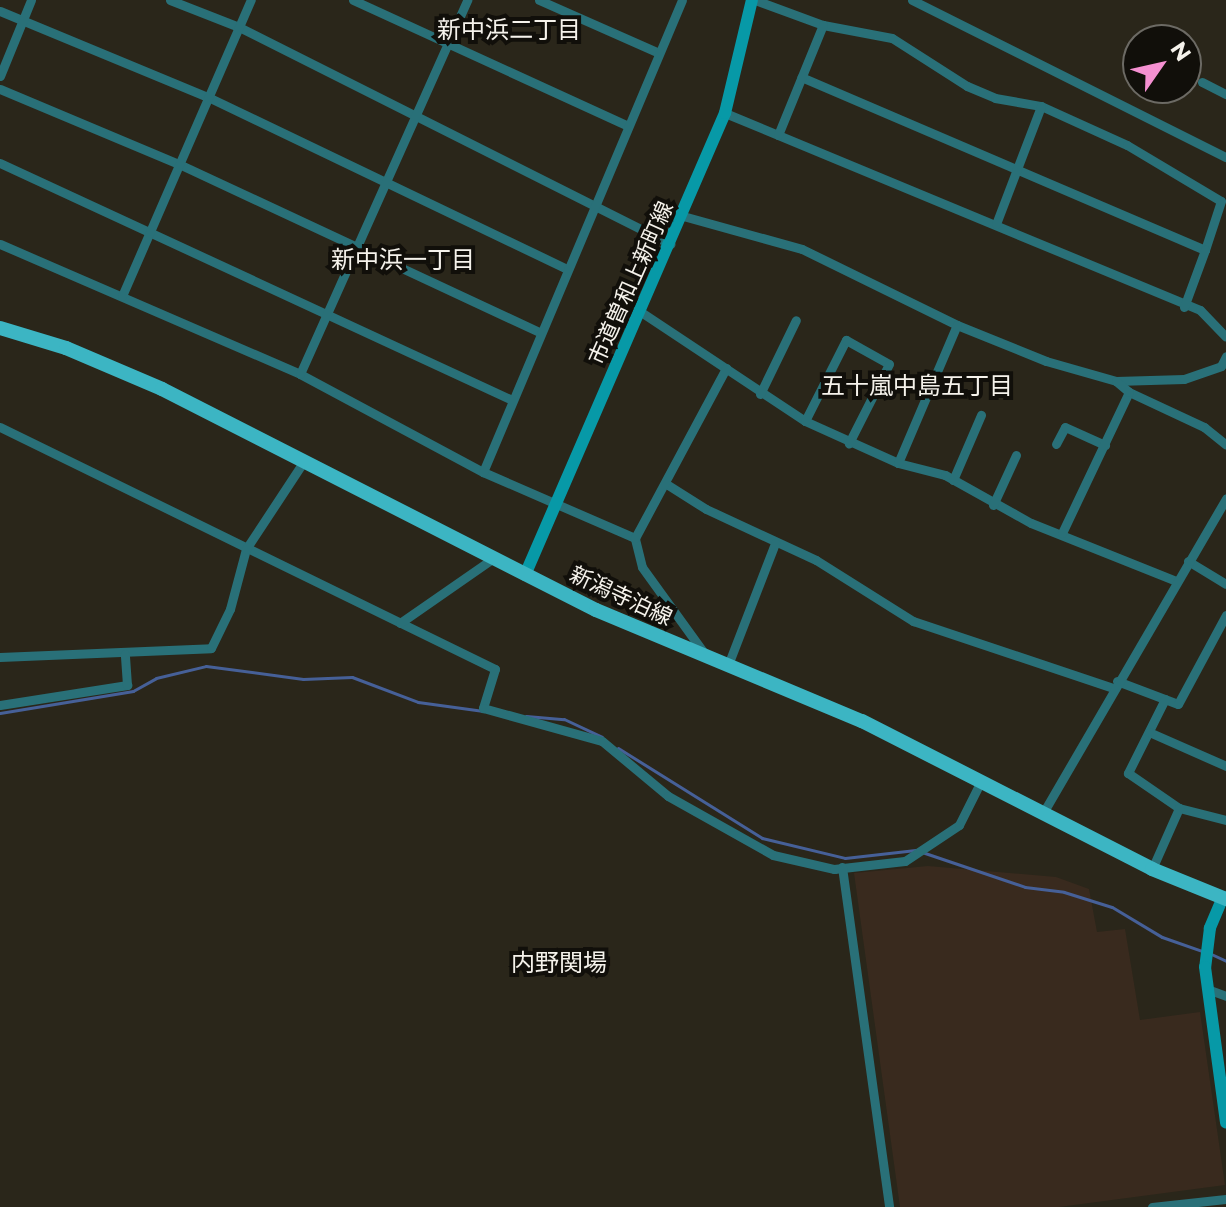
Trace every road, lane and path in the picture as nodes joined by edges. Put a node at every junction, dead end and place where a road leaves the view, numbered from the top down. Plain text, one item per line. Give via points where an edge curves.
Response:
1 (31, 0) edge
2 (170, 0) edge
3 (251, 0) edge
4 (353, 0) edge
5 (467, 0) edge
6 (539, 0) edge
7 (682, 0) edge
8 (754, 0) edge
9 (912, 0) edge
10 (0, 11) edge
11 (22, 21) junction
12 (823, 25) junction
13 (239, 27) junction
14 (448, 44) junction
15 (657, 52) junction
16 (0, 76) edge
17 (802, 77) junction
18 (1202, 82) dead end
19 (0, 89) edge
20 (1226, 94) edge
21 (208, 97) junction
22 (1041, 106) junction
23 (725, 113) junction
24 (416, 116) junction
25 (626, 125) junction
26 (778, 135) junction
27 (1226, 157) edge
28 (0, 163) edge
29 (181, 165) junction
30 (1016, 169) junction
31 (387, 183) junction
32 (1223, 202) edge
33 (597, 207) junction
34 (683, 216) junction
35 (996, 224) junction
36 (152, 230) junction
37 (0, 244) edge
38 (670, 244) junction
39 (359, 247) junction
40 (1205, 250) junction
41 (567, 269) junction
42 (122, 296) junction
43 (1184, 307) junction
44 (641, 312) junction
45 (329, 317) junction
46 (796, 320) dead end
47 (957, 325) junction
48 (0, 328) edge
49 (541, 333) junction
50 (1226, 337) edge
51 (1226, 356) edge
52 (726, 368) junction
53 (300, 374) junction
54 (1116, 381) junction
55 (1129, 392) junction
56 (760, 394) junction
57 (512, 400) junction
58 (981, 415) dead end
59 (805, 421) junction
60 (0, 427) edge
61 (849, 443) junction
62 (1056, 444) dead end
63 (1105, 445) junction
64 (1226, 445) edge
65 (1016, 455) dead end
66 (304, 461) junction
67 (898, 463) junction
68 (483, 472) junction
69 (953, 480) junction
70 (668, 485) junction
71 (1226, 498) edge
72 (557, 502) junction
73 (993, 505) junction
74 (1062, 533) junction
75 (635, 538) junction
76 (775, 543) junction
77 (246, 549) junction
78 (492, 559) junction
79 (1188, 561) junction
80 (525, 575) junction
81 (1176, 581) junction
82 (1226, 584) edge
83 (1226, 615) edge
84 (400, 623) junction
85 (125, 654) junction
86 (706, 656) junction
87 (0, 657) edge
88 (728, 665) junction
89 (1115, 685) junction
90 (1165, 699) junction
91 (0, 705) edge
92 (1149, 732) junction
93 (1226, 766) edge
94 (981, 781) junction
95 (1179, 808) junction
96 (1043, 813) junction
97 (1226, 820) edge
98 (842, 867) junction
99 (1152, 869) junction
100 (1224, 898) edge
101 (1207, 989) junction
102 (1226, 996) edge
103 (1226, 1123) edge
104 (1226, 1199) edge
105 (889, 1207) edge
106 (1152, 1207) edge

1 - 11 street
2 - 13 street
3 - 13 street
4 - 14 street
5 - 14 street
6 - 15 street
7 - 15 street
8 - 12 street
8 - 23 street, 市道曽和上新町線
9 - 27 street
10 - 11 street
11 - 16 street
11 - 21 street
12 - 17 street
12 - 22 street via 892,38 967,86 995,98
13 - 21 street
13 - 24 street
14 - 24 street
14 - 25 street
15 - 25 street
17 - 26 street
17 - 30 street
18 - 20 street
19 - 29 street
21 - 29 street
21 - 31 street
22 - 30 street
22 - 32 street via 1127,145
23 - 26 street
23 - 34 street, 市道曽和上新町線
24 - 31 street
24 - 33 street
25 - 33 street
26 - 35 street
28 - 36 street
29 - 36 street
29 - 39 street
30 - 35 street
30 - 40 street
31 - 39 street
31 - 41 street
32 - 40 street
33 - 38 street
33 - 41 street
34 - 38 street, 市道曽和上新町線
34 - 47 street via 802,249
35 - 43 street
36 - 42 street
36 - 45 street
37 - 42 street
38 - 44 street, 市道曽和上新町線
39 - 45 street
39 - 49 street
40 - 43 street
41 - 49 street
42 - 53 street
43 - 50 street via 1200,310
44 - 52 street
44 - 72 street, 市道曽和上新町線
45 - 53 street
45 - 57 street
46 - 56 street
47 - 54 street via 1046,361
47 - 67 street
48 - 66 main road, 新潟寺泊線 via 117,369
49 - 57 street
51 - 54 street via 1221,366 1184,379
52 - 56 street
52 - 70 street
53 - 68 street
54 - 55 street
55 - 63 street
55 - 64 street via 1204,427
56 - 59 street
57 - 68 street
58 - 69 street
59 - 61 street
59 - 61 street via 846,340 889,364
60 - 77 street
61 - 67 street
62 - 63 street via 1065,427
63 - 74 street
65 - 73 street
66 - 77 street
66 - 78 main road, 新潟寺泊線
67 - 69 street
68 - 72 street
69 - 73 street
70 - 75 street
70 - 76 street
71 - 79 street
72 - 75 street
72 - 80 street, 市道曽和上新町線
73 - 74 street
74 - 81 street
75 - 86 street via 642,567
76 - 88 street
76 - 89 street via 816,560 913,621
77 - 84 street
77 - 85 street via 230,609 211,648
78 - 80 main road, 新潟寺泊線
78 - 84 street
79 - 81 street
79 - 82 street
80 - 86 main road, 新潟寺泊線
81 - 89 street
83 - 90 street via 1178,704
84 - 98 street via 495,669 483,708 602,741 668,796 773,855
85 - 87 street
85 - 91 street via 127,685
86 - 88 main road, 新潟寺泊線
88 - 94 main road, 新潟寺泊線 via 862,721
89 - 90 street
89 - 96 street
90 - 92 street
92 - 93 street
92 - 95 street via 1128,773
94 - 96 main road, 新潟寺泊線
94 - 98 street via 959,825 905,861
95 - 97 street
95 - 99 street
96 - 99 main road, 新潟寺泊線
98 - 105 street
99 - 100 main road, 新潟寺泊線
100 - 101 street via 1206,945
101 - 102 street
101 - 103 street
104 - 106 street

